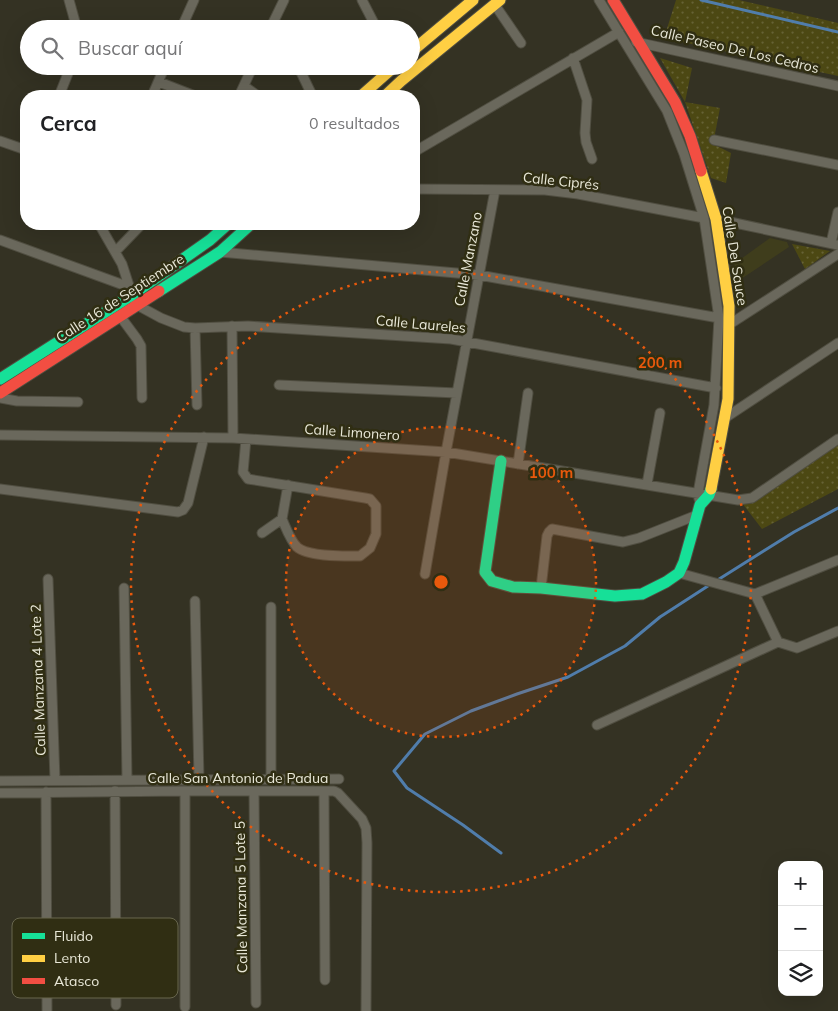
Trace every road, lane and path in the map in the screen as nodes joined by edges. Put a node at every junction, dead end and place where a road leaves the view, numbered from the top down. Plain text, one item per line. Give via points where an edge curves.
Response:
1 (69, 0) edge
2 (194, 0) edge
3 (284, 0) edge
4 (362, 0) edge
5 (473, 0) edge
6 (599, 0) edge
7 (614, 0) edge
8 (497, 2) edge
9 (275, 18) edge
10 (75, 20) edge
11 (185, 20) edge
12 (372, 20) edge
13 (619, 32) junction
14 (626, 42) junction
15 (639, 42) junction
16 (521, 43) dead end
17 (420, 44) edge
18 (573, 58) junction
19 (420, 65) edge
20 (68, 75) edge
21 (161, 75) edge
22 (249, 75) edge
23 (302, 75) edge
24 (385, 75) edge
25 (408, 75) edge
26 (158, 82) junction
27 (244, 86) junction
28 (838, 86) edge
29 (62, 90) edge
30 (155, 90) edge
31 (179, 90) edge
32 (242, 90) edge
33 (250, 90) edge
34 (309, 90) edge
35 (368, 90) edge
36 (391, 90) edge
37 (714, 140) dead end
38 (0, 141) edge
39 (20, 148) edge
40 (420, 148) edge
41 (592, 159) dead end
42 (838, 165) edge
43 (420, 188) edge
44 (495, 190) junction
45 (838, 212) edge
46 (710, 218) junction
47 (102, 230) edge
48 (136, 230) edge
49 (221, 230) edge
50 (245, 230) edge
51 (0, 240) edge
52 (834, 244) edge
53 (115, 252) junction
54 (220, 252) junction
55 (838, 254) edge
56 (479, 275) junction
57 (133, 295) junction
58 (120, 316) junction
59 (718, 318) junction
60 (730, 324) junction
61 (232, 326) junction
62 (195, 328) junction
63 (466, 342) junction
64 (838, 344) edge
65 (0, 379) edge
66 (279, 385) dead end
67 (716, 388) junction
68 (528, 392) dead end
69 (0, 393) edge
70 (458, 393) junction
71 (0, 398) edge
72 (142, 398) dead end
73 (78, 402) dead end
74 (197, 405) dead end
75 (660, 413) dead end
76 (725, 418) junction
77 (0, 435) edge
78 (204, 437) junction
79 (233, 438) junction
80 (246, 438) junction
81 (838, 440) edge
82 (446, 452) junction
83 (501, 461) junction
84 (518, 464) junction
85 (647, 484) junction
86 (288, 485) junction
87 (0, 489) edge
88 (701, 502) junction
89 (282, 519) junction
90 (262, 533) dead end
91 (838, 560) edge
92 (679, 573) junction
93 (425, 574) dead end
94 (48, 579) dead end
95 (124, 588) dead end
96 (541, 588) junction
97 (755, 594) junction
98 (195, 601) dead end
99 (271, 607) dead end
100 (838, 631) edge
101 (778, 642) junction
102 (597, 725) dead end
103 (271, 779) junction
104 (55, 780) junction
105 (127, 780) junction
106 (200, 780) junction
107 (339, 780) dead end
108 (0, 781) edge
109 (185, 791) junction
110 (254, 791) junction
111 (324, 791) junction
112 (46, 792) junction
113 (115, 792) junction
114 (0, 793) edge
115 (47, 918) edge
116 (116, 918) edge
117 (325, 980) dead end
118 (116, 998) edge
119 (256, 1003) dead end
120 (116, 1005) dead end
121 (185, 1007) dead end
122 (366, 1011) edge

1 - 10 street
2 - 11 street
3 - 9 street
4 - 12 street
5 - 17 street
6 - 13 street, Calle Del Sauce
7 - 15 street, Calle Del Sauce
8 - 16 street
8 - 19 street
13 - 14 street, Calle Del Sauce
13 - 18 street
14 - 15 street, Calle Paseo De Los Cedros
14 - 46 street, Calle Del Sauce via 667,111
15 - 28 street, Calle Paseo De Los Cedros
15 - 46 street, Calle Del Sauce via 670,91 690,136
18 - 40 street
18 - 41 street via 586,100 585,133
20 - 29 street
21 - 26 street
22 - 27 street
23 - 34 street
24 - 35 street
25 - 36 street
26 - 30 street
26 - 31 street
27 - 32 street
27 - 33 street
37 - 42 street
38 - 39 street
43 - 44 street, Calle Ciprés
44 - 46 street, Calle Ciprés via 569,193
44 - 56 street, Calle Manzano
45 - 52 street
46 - 52 street, Calle Ciprés
46 - 59 street, Calle Del Sauce
46 - 60 street, Calle Del Sauce via 725,277
47 - 53 street
48 - 53 street
49 - 57 street, Calle 16 de Septiembre
50 - 54 street, Calle 16 de Septiembre
51 - 57 street, Calle Laureles
53 - 57 street
54 - 56 street
54 - 57 street, Calle 16 de Septiembre
55 - 60 street
56 - 59 street
56 - 63 street, Calle Manzano
57 - 58 street, Calle 16 de Septiembre
57 - 62 street, Calle Laureles via 174,324
57 - 65 street, Calle 16 de Septiembre
58 - 69 street, Calle 16 de Septiembre
58 - 72 street via 141,346
59 - 67 street, Calle Del Sauce
60 - 76 street, Calle Del Sauce
61 - 62 street, Calle Laureles
61 - 63 street, Calle Laureles via 417,336
61 - 79 street
62 - 74 street
63 - 67 street, Calle Laureles
63 - 70 street, Calle Manzano
64 - 76 street
66 - 70 street
67 - 88 street, Calle Del Sauce
68 - 84 street
70 - 82 street, Calle Manzano
71 - 73 street
75 - 85 street
76 - 88 street, Calle Del Sauce
77 - 78 street, Calle Limonero
78 - 79 street, Calle Limonero
78 - 87 street via 188,502 183,510 172,512
79 - 80 street, Calle Limonero
80 - 82 street, Calle Limonero
80 - 86 street via 244,476
81 - 88 street via 752,498
82 - 83 street, Calle Limonero
82 - 93 street, Calle Manzano
83 - 84 street, Calle Limonero
83 - 96 street via 485,572 492,581 513,587
84 - 85 street, Calle Limonero
85 - 88 street, Calle Limonero
86 - 89 street
86 - 89 street via 370,499 376,508 374,539 370,548 360,556 306,552 292,541
88 - 92 street, Calle Del Sauce
88 - 96 street via 639,538 623,542 552,529 547,536
89 - 90 street
91 - 97 street
92 - 96 street via 642,594 615,596
92 - 97 street
94 - 104 street, Calle Manzana 4 Lote 2
95 - 105 street
97 - 101 street
98 - 106 street
99 - 103 street
100 - 101 street via 796,648
101 - 102 street
103 - 106 street, Calle San Antonio de Padua
103 - 107 street, Calle San Antonio de Padua
104 - 105 street, Calle San Antonio de Padua
104 - 108 street, Calle San Antonio de Padua
105 - 106 street, Calle San Antonio de Padua
109 - 110 street, Calle San Antonio de Padua
109 - 113 street, Calle San Antonio de Padua
109 - 121 street
110 - 111 street, Calle San Antonio de Padua
110 - 119 street, Calle Manzana 5 Lote 5
111 - 117 street
111 - 122 street, Calle San Antonio de Padua via 334,791 342,797 366,828
112 - 113 street, Calle San Antonio de Padua
112 - 114 street, Calle San Antonio de Padua
112 - 115 street
113 - 116 street
118 - 120 street

